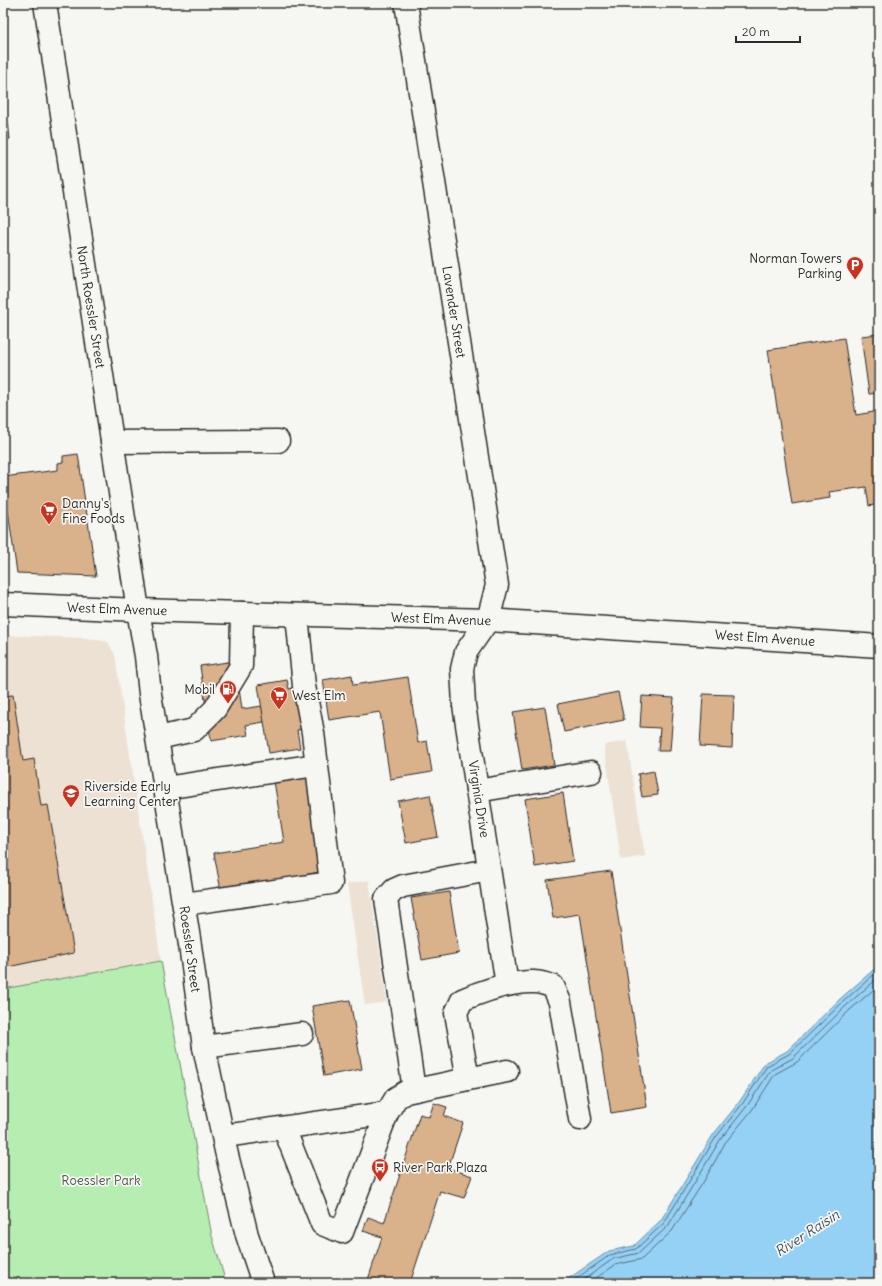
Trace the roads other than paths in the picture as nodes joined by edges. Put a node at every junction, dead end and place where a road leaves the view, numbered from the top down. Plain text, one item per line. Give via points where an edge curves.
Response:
1 (45, 3) edge
2 (406, 3) edge
3 (278, 441) dead end
4 (112, 442) junction
5 (3, 604) edge
6 (138, 610) junction
7 (242, 613) junction
8 (296, 615) junction
9 (488, 620) junction
10 (879, 646) edge
11 (158, 738) junction
12 (316, 765) junction
13 (591, 772) dead end
14 (165, 788) junction
15 (477, 792) junction
16 (489, 870) junction
17 (184, 904) junction
18 (507, 985) junction
19 (302, 1034) dead end
20 (204, 1047) junction
21 (507, 1071) dead end
22 (468, 1079) junction
23 (414, 1090) junction
24 (387, 1113) junction
25 (580, 1119) dead end
26 (284, 1128) junction
27 (224, 1136) junction
28 (263, 1283) edge

1 - 4 street, North Roessler Street
2 - 9 street, Lavender Street via 497,585
3 - 4 street
4 - 6 street, North Roessler Street
5 - 6 street, West Elm Avenue
6 - 7 street, West Elm Avenue
6 - 11 street, Roessler Street
7 - 8 street, West Elm Avenue
7 - 11 street via 241,666 215,709 194,730
8 - 9 street, West Elm Avenue
8 - 12 street
9 - 10 street, West Elm Avenue
9 - 15 street, Virginia Drive via 466,652 462,669 464,705
11 - 14 street, Roessler Street
12 - 14 street
12 - 17 street via 331,883
13 - 15 street
14 - 17 street, Roessler Street
15 - 16 street, Virginia Drive
16 - 18 street, Virginia Drive
16 - 23 street via 403,886 394,890 386,899
17 - 20 street, Roessler Street
18 - 22 street via 462,1000 456,1013
18 - 25 street via 534,982 553,986 560,1002
19 - 20 street
20 - 27 street, Roessler Street
21 - 22 street
22 - 23 street
23 - 24 street via 396,1098
24 - 26 street
24 - 26 street via 342,1232 322,1224
26 - 27 street
27 - 28 street, Roessler Street via 246,1235

